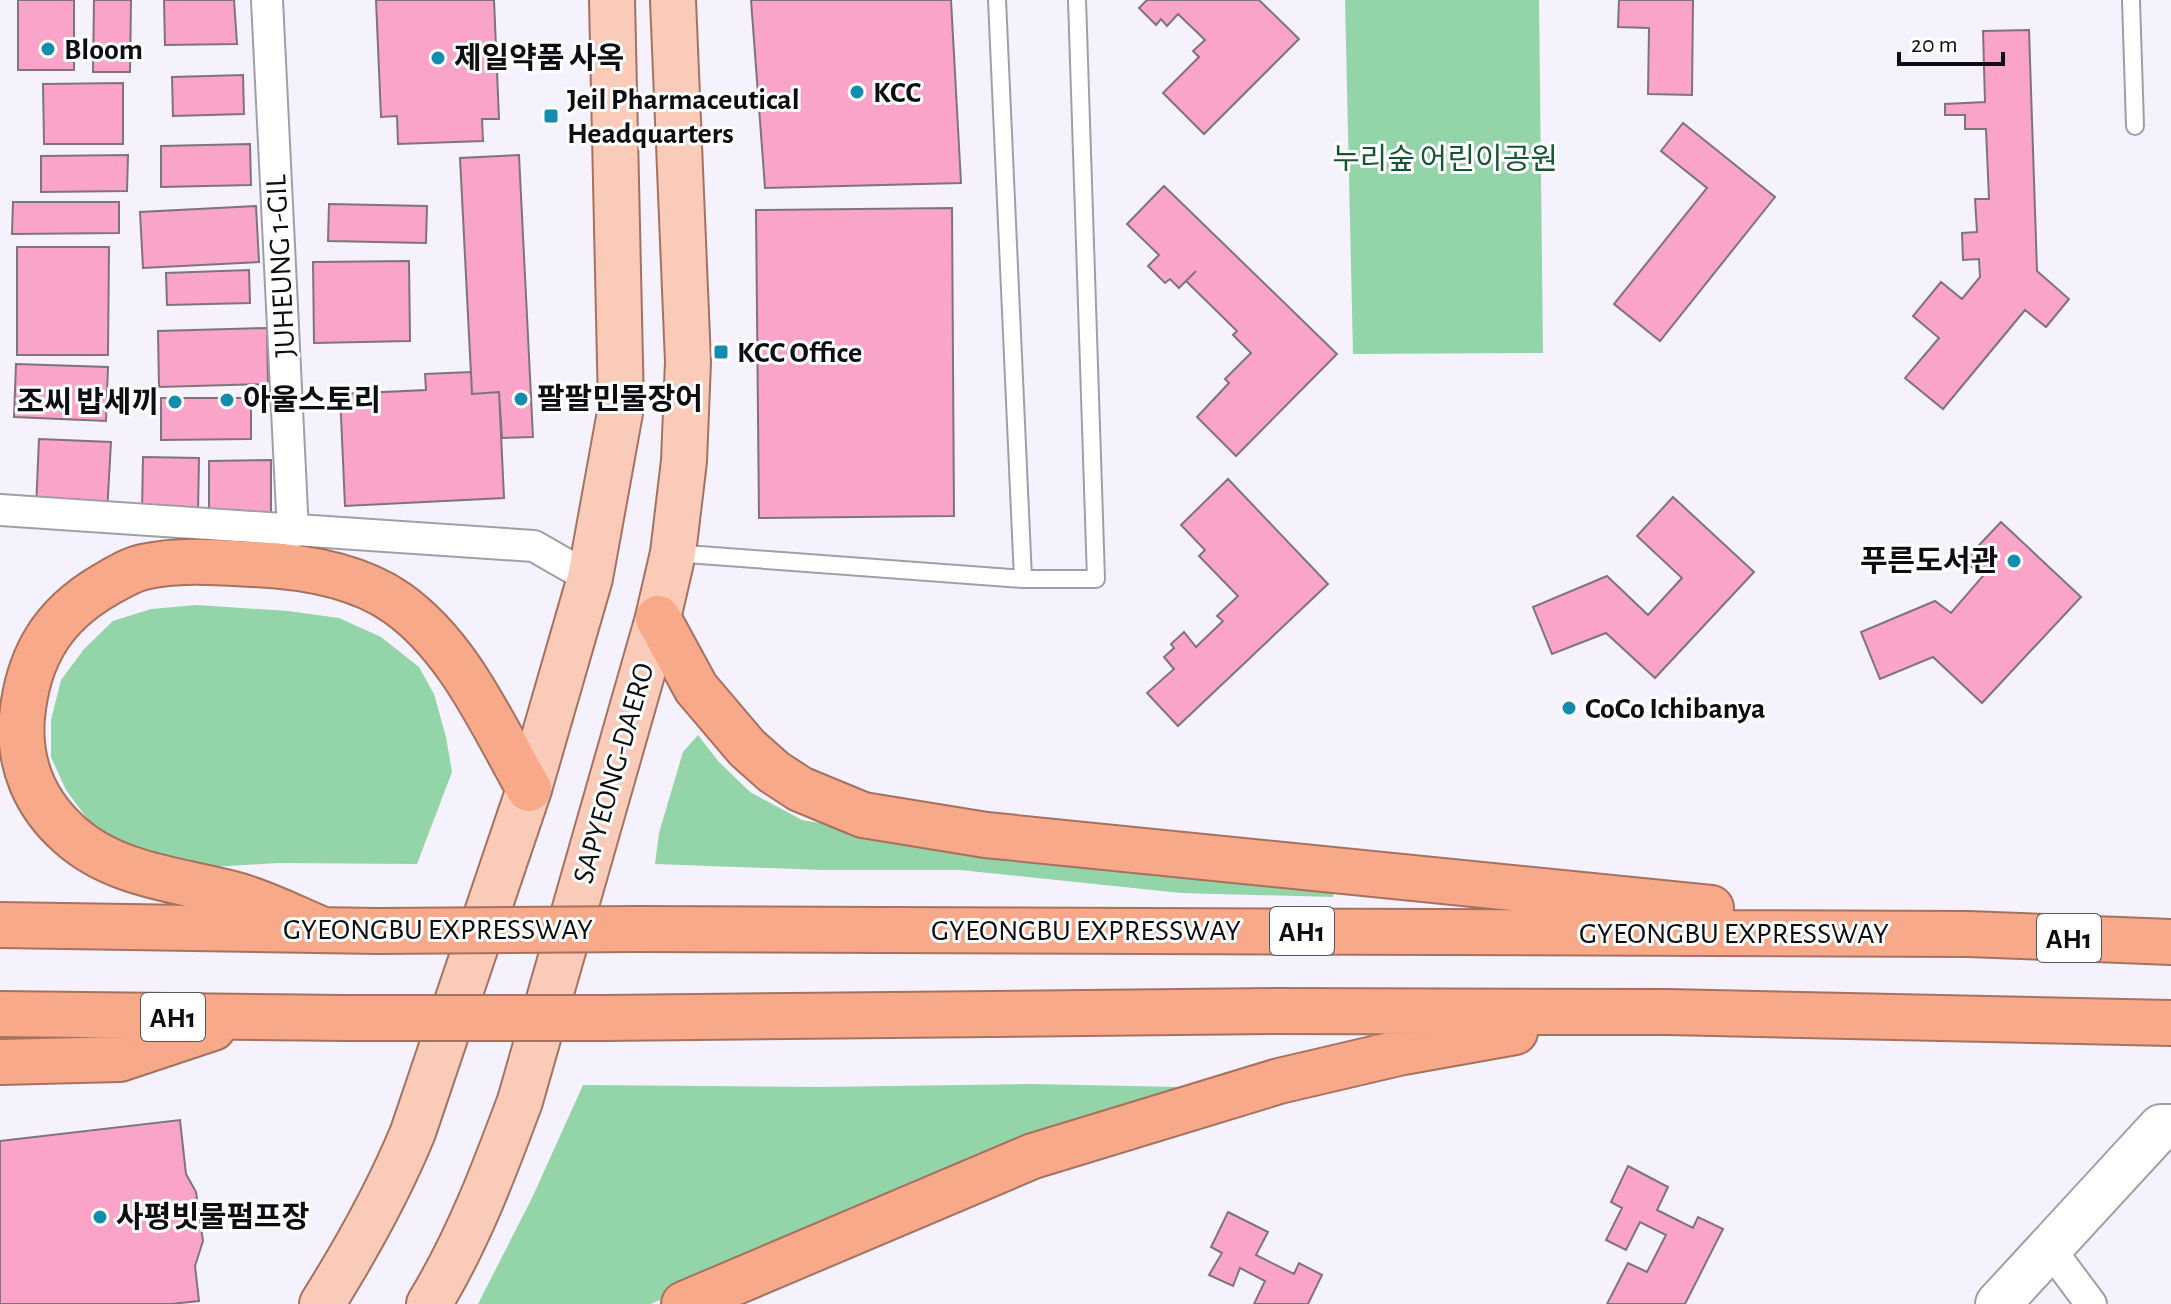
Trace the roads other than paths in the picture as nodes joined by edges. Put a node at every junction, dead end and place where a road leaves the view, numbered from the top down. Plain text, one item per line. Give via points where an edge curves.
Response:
1 (267, 0) edge
2 (612, 0) edge
3 (673, 0) edge
4 (997, 0) edge
5 (1077, 0) edge
6 (2131, 0) edge
7 (2135, 126) dead end
8 (0, 510) edge
9 (293, 532) junction
10 (673, 553) junction
11 (590, 578) junction
12 (1023, 579) junction
13 (658, 618) junction
14 (529, 789) junction
15 (0, 925) edge
16 (323, 930) junction
17 (1968, 934) junction
18 (2171, 942) edge
19 (1668, 1012) junction
20 (0, 1014) edge
21 (243, 1018) junction
22 (2171, 1023) edge
23 (0, 1062) edge
24 (2166, 1127) edge
25 (2050, 1249) junction
26 (322, 1304) edge
27 (429, 1304) edge
28 (684, 1304) edge
29 (1998, 1304) edge
30 (2091, 1304) edge

1 - 9 street, JUHEUNG 1-GIL
2 - 11 main road via 621,407
3 - 10 main road, SAPYEONG-DAERO via 688,362
4 - 12 lane
5 - 12 lane via 1096,579
6 - 7 lane
8 - 9 street
9 - 11 street via 534,546
10 - 12 lane
10 - 13 main road, SAPYEONG-DAERO
11 - 14 main road
13 - 17 highway via 696,688 747,748 800,789 863,815 986,835
13 - 27 main road, SAPYEONG-DAERO via 520,1101 454,1263
14 - 16 highway via 455,661 399,604 363,585 292,567 188,562 139,568 86,596 45,639 24,697 24,764 41,802 71,836 113,861 187,885 236,894
14 - 26 main road via 413,1132 391,1186
15 - 16 highway, GYEONGBU EXPRESSWAY / AH1
16 - 17 highway, GYEONGBU EXPRESSWAY / AH1, bridge
17 - 18 highway, GYEONGBU EXPRESSWAY / AH1
19 - 21 highway, AH1, bridge
19 - 22 highway, AH1
19 - 28 highway via 1403,1052 1279,1081 1033,1156
20 - 21 highway, AH1
21 - 23 highway via 120,1059
24 - 25 street
25 - 29 street
25 - 30 street

